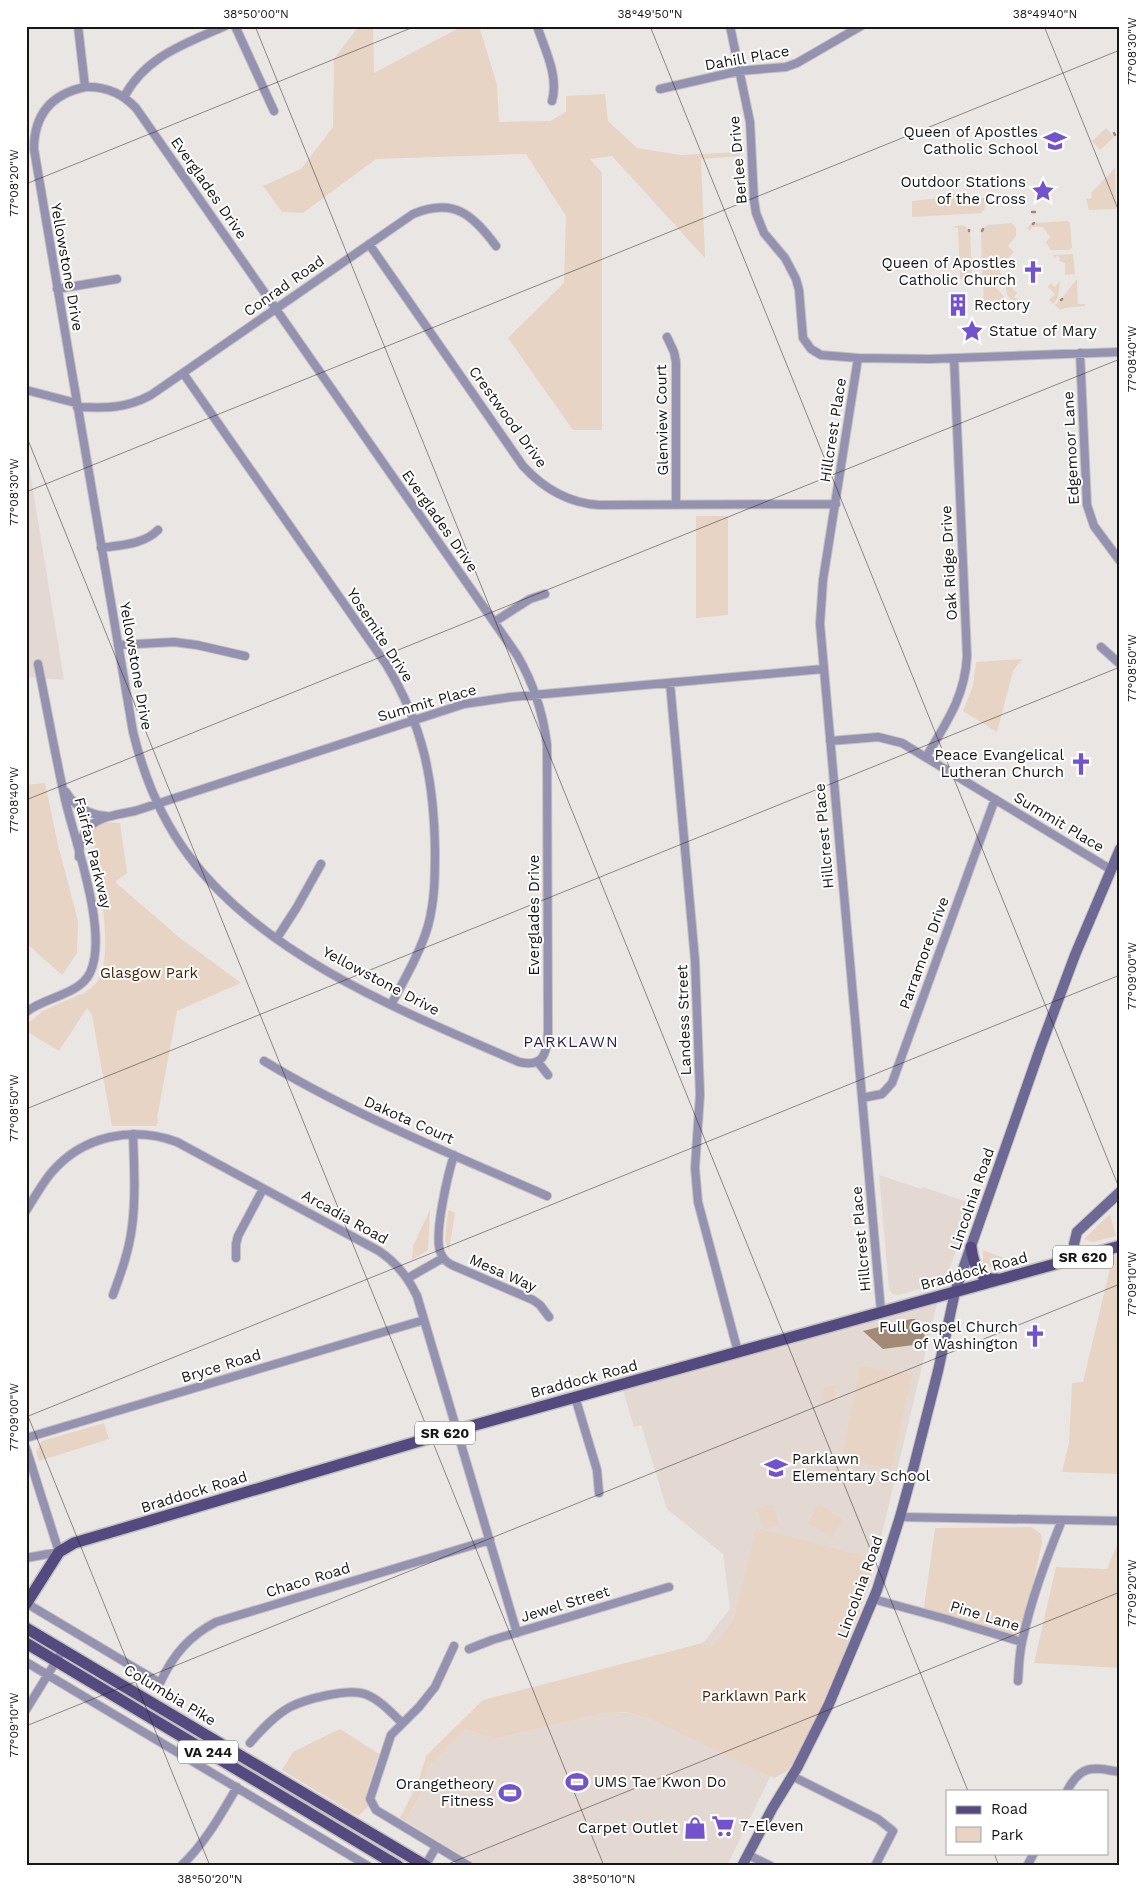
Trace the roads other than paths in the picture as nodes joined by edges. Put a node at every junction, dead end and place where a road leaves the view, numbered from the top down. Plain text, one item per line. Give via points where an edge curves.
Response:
1 (78, 26) edge
2 (225, 26) edge
3 (235, 26) edge
4 (537, 26) edge
5 (730, 26) edge
6 (861, 26) edge
7 (739, 71) junction
8 (85, 87) junction
9 (660, 90) dead end
10 (124, 97) junction
11 (552, 101) dead end
12 (274, 111) dead end
13 (369, 244) junction
14 (496, 246) dead end
15 (117, 279) dead end
16 (57, 289) junction
17 (276, 308) junction
18 (667, 337) dead end
19 (1120, 352) edge
20 (1080, 353) junction
21 (858, 358) junction
22 (954, 358) junction
23 (183, 373) junction
24 (26, 390) edge
25 (77, 405) junction
26 (836, 504) junction
27 (676, 505) junction
28 (158, 530) dead end
29 (101, 548) junction
30 (1120, 561) edge
31 (546, 594) dead end
32 (494, 622) junction
33 (118, 645) junction
34 (1101, 647) dead end
35 (245, 656) dead end
36 (38, 664) dead end
37 (1120, 664) edge
38 (824, 669) junction
39 (670, 683) junction
40 (537, 695) junction
41 (414, 720) junction
42 (830, 741) junction
43 (926, 757) junction
44 (61, 781) junction
45 (995, 798) junction
46 (157, 804) junction
47 (110, 816) junction
48 (1120, 849) edge
49 (79, 857) junction
50 (321, 864) dead end
51 (1110, 869) junction
52 (277, 938) junction
53 (391, 1005) junction
54 (26, 1012) edge
55 (264, 1061) dead end
56 (538, 1062) junction
57 (548, 1076) dead end
58 (862, 1098) junction
59 (133, 1134) junction
60 (454, 1155) junction
61 (263, 1188) junction
62 (1120, 1192) edge
63 (547, 1196) dead end
64 (26, 1211) edge
65 (1120, 1246) edge
66 (971, 1247) junction
67 (236, 1258) dead end
68 (443, 1258) junction
69 (1077, 1258) junction
70 (408, 1278) junction
71 (1009, 1278) junction
72 (955, 1292) junction
73 (113, 1295) dead end
74 (881, 1312) junction
75 (549, 1317) dead end
76 (424, 1320) junction
77 (738, 1352) junction
78 (575, 1397) junction
79 (457, 1430) junction
80 (26, 1438) edge
81 (26, 1448) edge
82 (599, 1493) dead end
83 (900, 1517) junction
84 (1062, 1520) junction
85 (1120, 1521) edge
86 (490, 1540) junction
87 (59, 1552) junction
88 (26, 1558) edge
89 (669, 1587) dead end
90 (873, 1599) junction
91 (26, 1604) edge
92 (26, 1628) edge
93 (517, 1632) junction
94 (1022, 1642) junction
95 (26, 1643) edge
96 (454, 1646) dead end
97 (469, 1649) dead end
98 (63, 1650) junction
99 (56, 1661) junction
100 (26, 1662) edge
101 (48, 1675) junction
102 (1018, 1681) dead end
103 (26, 1710) edge
104 (402, 1723) junction
105 (250, 1743) dead end
106 (1120, 1772) edge
107 (792, 1776) junction
108 (237, 1787) junction
109 (1068, 1790) edge
110 (436, 1847) junction
111 (1033, 1854) edge
112 (748, 1855) junction
113 (181, 1866) edge
114 (368, 1866) edge
115 (398, 1866) edge
116 (426, 1866) edge
117 (469, 1866) edge
118 (742, 1866) edge
119 (771, 1866) edge
120 (875, 1866) edge
121 (1027, 1866) edge

1 - 8 street
2 - 10 street via 159,57 138,75
3 - 12 street
4 - 11 street via 553,76
5 - 7 street, Berlee Drive
6 - 7 street, Dahill Place via 797,64
7 - 9 street, Dahill Place
7 - 21 street, Berlee Drive via 750,122 756,213 764,233 796,279 803,338 811,349 821,355
8 - 10 street, Everglades Drive via 104,88
8 - 16 street, Yellowstone Drive via 53,101 40,118 34,138
10 - 17 street, Everglades Drive via 136,108
13 - 14 street, Conrad Road via 413,214 435,207 466,214 481,226
13 - 17 street, Conrad Road
13 - 27 street, Crestwood Drive via 532,476 554,492 580,502
15 - 16 street
16 - 25 street, Yellowstone Drive
17 - 23 street, Conrad Road
17 - 32 street, Everglades Drive
18 - 27 street, Glenview Court via 676,362
19 - 20 street, Berlee Drive
20 - 22 street, Berlee Drive
20 - 30 street, Edgemoor Lane via 1087,505 1094,526
21 - 22 street, Berlee Drive
21 - 26 street, Hillcrest Place
22 - 43 street, Oak Ridge Drive via 966,671 953,712
23 - 25 street, Conrad Road via 151,395 125,406
23 - 41 street, Yosemite Drive via 386,664
24 - 25 street, Conrad Road
25 - 29 street, Yellowstone Drive
26 - 27 street, Crestwood Drive
26 - 38 street, Hillcrest Place via 821,600
28 - 29 street via 140,541
29 - 33 street, Yellowstone Drive
31 - 32 street via 530,599
32 - 40 street, Everglades Drive via 528,673
33 - 35 street via 174,642
33 - 46 street, Yellowstone Drive via 135,740
34 - 37 street
36 - 44 street, Fairfax Parkway
38 - 39 street, Summit Place
38 - 42 street, Hillcrest Place
39 - 40 street, Summit Place
39 - 77 street, Landess Street via 695,969 700,1094 696,1185
40 - 41 street, Summit Place via 473,702
40 - 56 street, Everglades Drive via 547,746 548,789 548,1032 546,1052
41 - 46 street, Summit Place
41 - 53 street, Yosemite Drive via 432,791 434,892 421,946
42 - 43 street, Summit Place via 869,737 890,739
42 - 58 street, Hillcrest Place
43 - 45 street, Summit Place
44 - 47 street, Summit Place via 68,796 82,810
44 - 49 street, Fairfax Parkway
45 - 51 street, Summit Place
45 - 58 street, Parramore Drive via 892,1083 882,1094
46 - 47 street, Summit Place
46 - 52 street, Yellowstone Drive via 206,878 242,912
47 - 49 street, Summit Place via 88,827 80,842
48 - 51 main road, Lincolnia Road
49 - 54 street, Fairfax Parkway via 95,919 96,952 90,974 78,986
50 - 52 street
51 - 66 main road, Lincolnia Road via 1044,1037
52 - 53 street, Yellowstone Drive via 321,967
53 - 56 street, Yellowstone Drive via 519,1062
55 - 60 street, Dakota Court via 332,1099
56 - 57 street
58 - 74 street, Hillcrest Place
59 - 61 street, Arcadia Road via 177,1142
59 - 64 street, Arcadia Road via 91,1143 66,1158 50,1175
59 - 73 street via 132,1228 124,1266
60 - 63 street, Dakota Court
60 - 68 street via 438,1234
61 - 67 street via 238,1236
61 - 70 street, Arcadia Road via 379,1251
62 - 69 main road via 1077,1232 1074,1244
65 - 69 main road, Braddock Road / SR 620
66 - 71 main road via 976,1267 983,1276
66 - 72 main road, Lincolnia Road
68 - 70 street
68 - 75 street, Mesa Way via 452,1265 533,1300
69 - 71 main road, Braddock Road / SR 620
70 - 76 street, Arcadia Road
71 - 72 main road, Braddock Road / SR 620
72 - 74 main road, Braddock Road / SR 620
72 - 83 main road, Lincolnia Road
74 - 77 main road, Braddock Road / SR 620
76 - 79 street, Arcadia Road
76 - 80 street, Bryce Road
77 - 78 main road, Braddock Road / SR 620
78 - 79 main road, Braddock Road / SR 620
78 - 82 street via 597,1470
79 - 86 street, Arcadia Road
79 - 87 main road, Braddock Road / SR 620 via 74,1544
81 - 87 street
83 - 84 street
83 - 90 main road, Lincolnia Road
84 - 85 street
84 - 94 street, Pine Lane via 1039,1577
86 - 91 street, Chaco Road via 216,1622 181,1648 160,1682
86 - 93 street, Arcadia Road
87 - 88 street, Braddock Road
87 - 91 main road
89 - 93 street, Jewel Street
90 - 94 street, Pine Lane
90 - 107 main road, Lincolnia Road via 829,1704
92 - 98 main road, Columbia Pike / VA 244
93 - 97 street, Jewel Street
94 - 102 street
95 - 99 main road, Columbia Pike / VA 244
96 - 104 street via 435,1687
98 - 99 street
98 - 116 main road, Columbia Pike / VA 244
99 - 101 street
99 - 115 main road, Columbia Pike / VA 244
100 - 101 street
101 - 103 street
101 - 108 street
104 - 105 street via 387,1708 365,1694 337,1693 291,1707 268,1723
104 - 110 street via 391,1735 370,1799 376,1810
106 - 109 street via 1100,1768 1086,1770 1073,1779
107 - 112 main road, Lincolnia Road
107 - 120 street via 878,1819 893,1831
108 - 113 street via 213,1828
108 - 114 street
110 - 116 street
110 - 117 street
111 - 121 street
112 - 118 main road, Lincolnia Road
112 - 119 street

